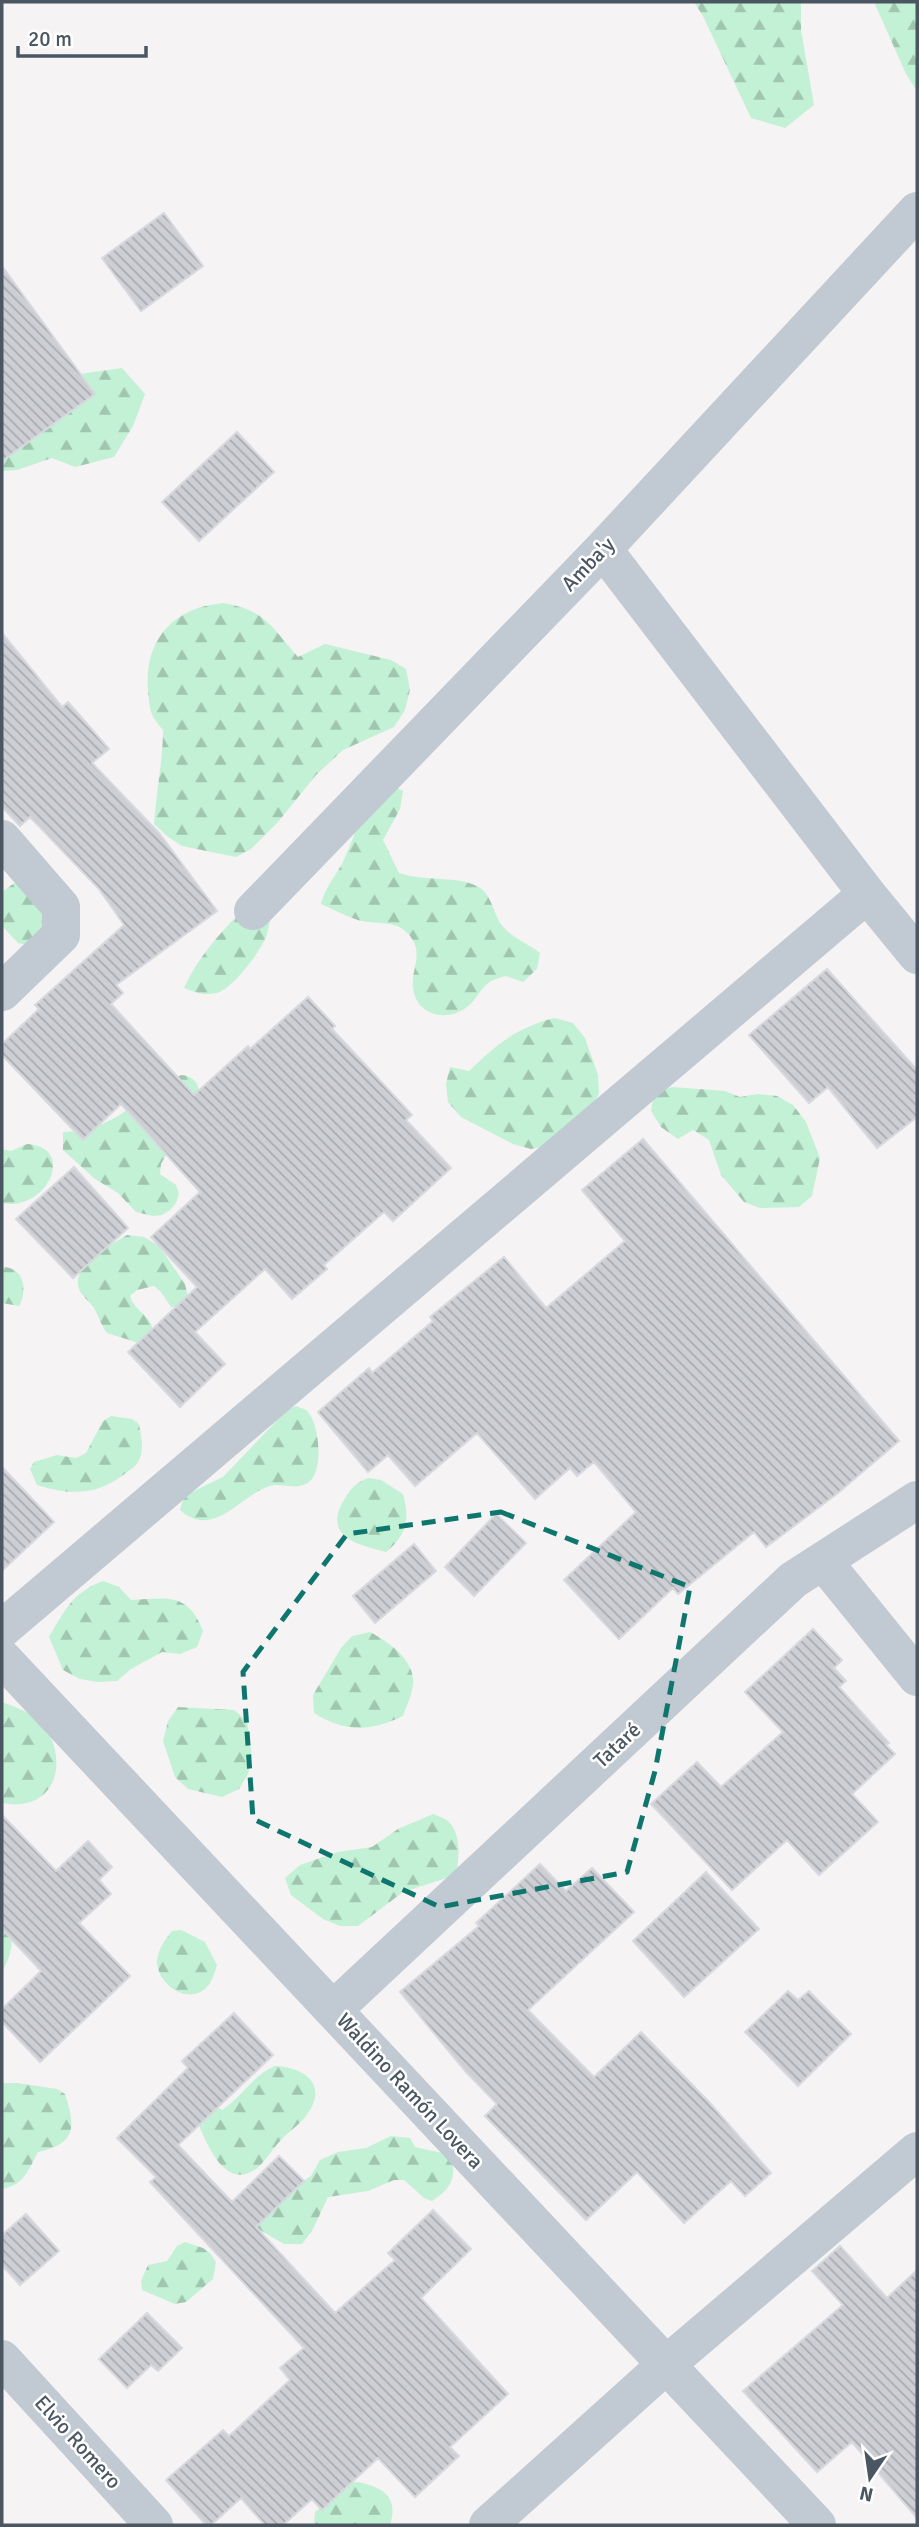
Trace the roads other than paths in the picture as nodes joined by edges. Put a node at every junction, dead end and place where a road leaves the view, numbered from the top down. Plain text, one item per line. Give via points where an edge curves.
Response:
1 (916, 215) edge
2 (603, 549) junction
3 (2, 839) edge
4 (867, 894) junction
5 (253, 911) dead end
6 (917, 955) edge
7 (2, 992) edge
8 (917, 1500) edge
9 (823, 1561) junction
10 (2, 1629) edge
11 (2, 1658) edge
12 (917, 1676) edge
13 (333, 2010) junction
14 (917, 2151) edge
15 (2, 2359) edge
16 (667, 2364) junction
17 (154, 2525) edge
18 (488, 2525) edge
19 (817, 2525) edge

1 - 2 street, Amba'y
2 - 4 street
2 - 5 street, Amba'y
3 - 7 street via 61,907 61,935
4 - 6 street
4 - 10 street
8 - 9 street, Tataré
9 - 12 street
9 - 13 street, Tataré via 793,1580
11 - 13 street, Waldino Ramón Lovera
13 - 16 street, Waldino Ramón Lovera
14 - 16 street
15 - 17 street, Elvio Romero
16 - 18 street
16 - 19 street, Waldino Ramón Lovera

